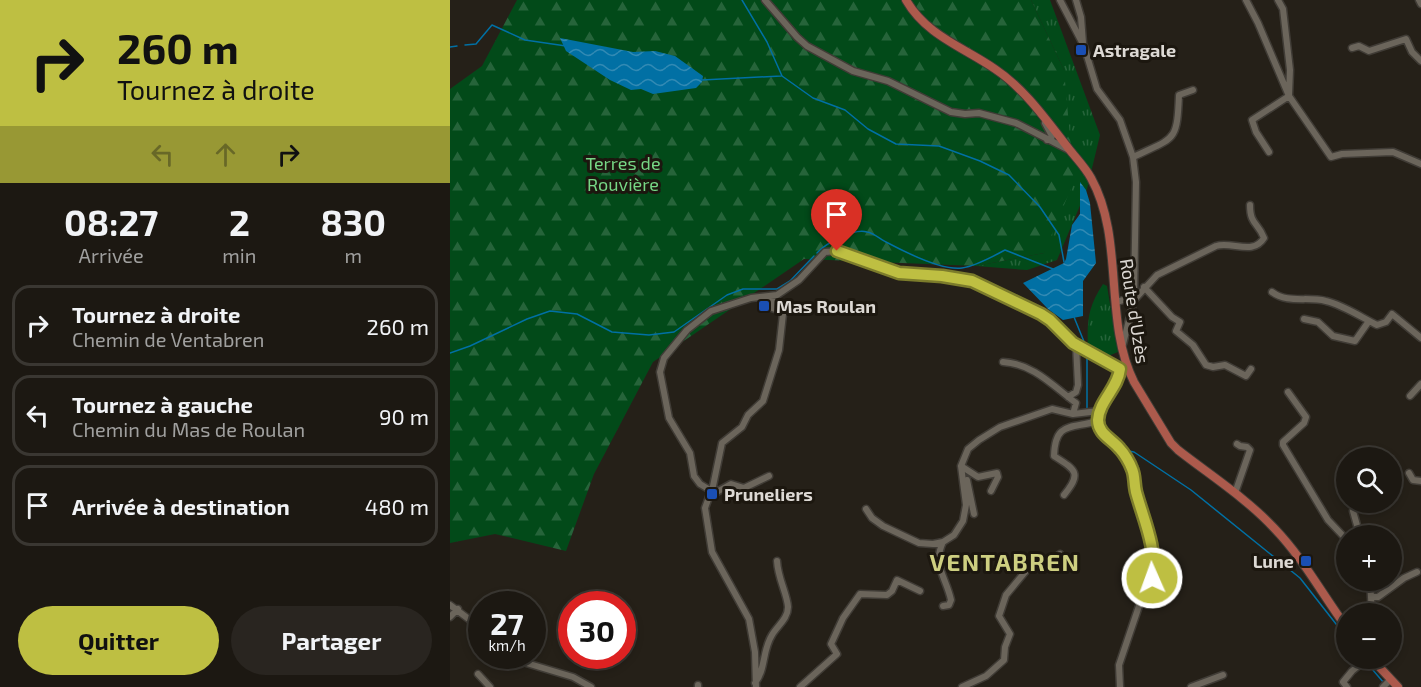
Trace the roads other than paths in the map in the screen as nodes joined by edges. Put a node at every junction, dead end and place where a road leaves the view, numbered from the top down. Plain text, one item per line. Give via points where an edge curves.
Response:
1 (765, 0) edge
2 (906, 0) edge
3 (1060, 0) edge
4 (1076, 0) edge
5 (1246, 0) edge
6 (1278, 0) edge
7 (1084, 46) junction
8 (1352, 48) dead end
9 (1421, 61) edge
10 (1193, 90) dead end
11 (1289, 96) junction
12 (1042, 116) junction
13 (1047, 140) junction
14 (1059, 141) junction
15 (1269, 152) dead end
16 (1133, 157) junction
17 (1421, 164) edge
18 (1250, 205) dead end
19 (1144, 287) junction
20 (1135, 290) junction
21 (1272, 292) dead end
22 (767, 297) junction
23 (1134, 300) junction
24 (1120, 302) junction
25 (1131, 311) junction
26 (1117, 312) junction
27 (1304, 320) dead end
28 (1369, 321) junction
29 (1421, 338) edge
30 (1123, 344) junction
31 (1076, 345) junction
32 (1004, 362) dead end
33 (1120, 369) junction
34 (1251, 369) dead end
35 (1129, 372) junction
36 (1421, 384) edge
37 (1288, 392) dead end
38 (1410, 396) dead end
39 (1068, 397) junction
40 (1100, 411) junction
41 (1073, 414) junction
42 (1093, 422) junction
43 (1237, 444) dead end
44 (961, 466) junction
45 (1409, 473) dead end
46 (963, 474) junction
47 (769, 476) dead end
48 (1421, 481) edge
49 (992, 491) dead end
50 (711, 492) junction
51 (1235, 493) junction
52 (1064, 495) dead end
53 (866, 509) dead end
54 (974, 514) dead end
55 (1336, 528) edge
56 (944, 542) junction
57 (1060, 554) dead end
58 (777, 561) dead end
59 (1417, 572) dead end
60 (920, 591) dead end
61 (1371, 591) edge
62 (1372, 597) junction
63 (1372, 603) edge
64 (450, 605) edge
65 (943, 606) dead end
66 (458, 609) junction
67 (1336, 611) edge
68 (450, 616) edge
69 (468, 617) edge
70 (546, 669) edge
71 (1355, 669) edge
72 (1376, 669) edge
73 (478, 675) dead end
74 (1223, 675) dead end
75 (1387, 683) edge
76 (755, 685) edge
77 (490, 687) edge
78 (591, 687) edge
79 (800, 687) edge
80 (962, 687) edge
81 (1120, 687) edge
82 (1191, 687) edge
83 (1347, 687) edge
84 (1398, 687) edge

1 - 13 street via 807,46 853,70 888,81 951,112 979,113 1016,123
2 - 12 main road, Route d'Uzès via 930,28 1010,80
3 - 7 street
4 - 7 street
5 - 11 street
6 - 11 street via 1283,9 1290,70
7 - 16 street via 1098,89 1117,115
8 - 9 street via 1359,46 1369,51 1406,39
10 - 16 street via 1179,94 1178,125 1173,135
11 - 15 street via 1252,120
11 - 17 street via 1331,157 1393,152
12 - 13 street via 1052,136
12 - 14 main road, Route d'Uzès
13 - 14 street
14 - 24 main road, Route d'Uzès via 1090,176 1100,196
16 - 20 street
18 - 19 street via 1250,218 1264,238 1257,245 1221,244 1157,275
19 - 23 street
19 - 34 street via 1180,322 1176,331 1193,345 1206,365 1225,365 1246,376
20 - 23 street
20 - 24 street via 1131,298
21 - 28 street via 1280,298 1325,300
22 - 31 street via 790,288 825,252 837,251 899,273 972,281 1041,314
22 - 50 street via 783,319 770,384 763,401 742,427 722,443
22 - 50 street via 751,297 711,311 687,330 661,364 672,424 690,453 694,476
23 - 25 street
24 - 25 street
24 - 26 main road, Route d'Uzès
25 - 26 street via 1125,316
25 - 30 street
26 - 30 main road, Route d'Uzès
27 - 28 street via 1318,322 1333,336 1355,340
28 - 29 street via 1377,325 1392,314
30 - 35 main road, Route d'Uzès
31 - 33 street
31 - 39 street via 1078,385
32 - 39 street via 1038,372
33 - 35 street
33 - 40 street
35 - 51 main road, Route d'Uzès via 1171,443
36 - 38 street
37 - 55 street via 1306,417 1283,446
39 - 41 street via 1076,403
40 - 41 street
40 - 42 street
41 - 44 street via 1052,409 1000,427 968,450
42 - 52 street via 1057,434 1054,456 1072,467 1076,475
42 - 81 street via 1121,450 1132,469 1149,531 1153,569 1119,665
43 - 51 street via 1250,450
44 - 46 street
44 - 49 street via 978,477 997,473
45 - 48 street via 1413,480
46 - 54 street
46 - 56 street via 963,521
47 - 50 street via 744,488 731,484
50 - 76 street via 705,508 712,552 749,619
51 - 67 main road, Route d'Uzès via 1282,537
53 - 56 street via 884,526 919,543
56 - 65 street via 939,552 939,570 951,600
57 - 80 street via 1047,564 1030,566 1006,595 999,616 1010,634 1004,660 986,676
58 - 76 street via 788,610 772,635
59 - 62 street
60 - 79 street via 897,580 887,595 860,594 831,644 837,654
61 - 62 street
62 - 63 street
64 - 66 street
66 - 68 street
66 - 69 street
70 - 78 street
71 - 83 street via 1343,682
72 - 75 main road
73 - 77 street
74 - 82 street
75 - 84 main road

